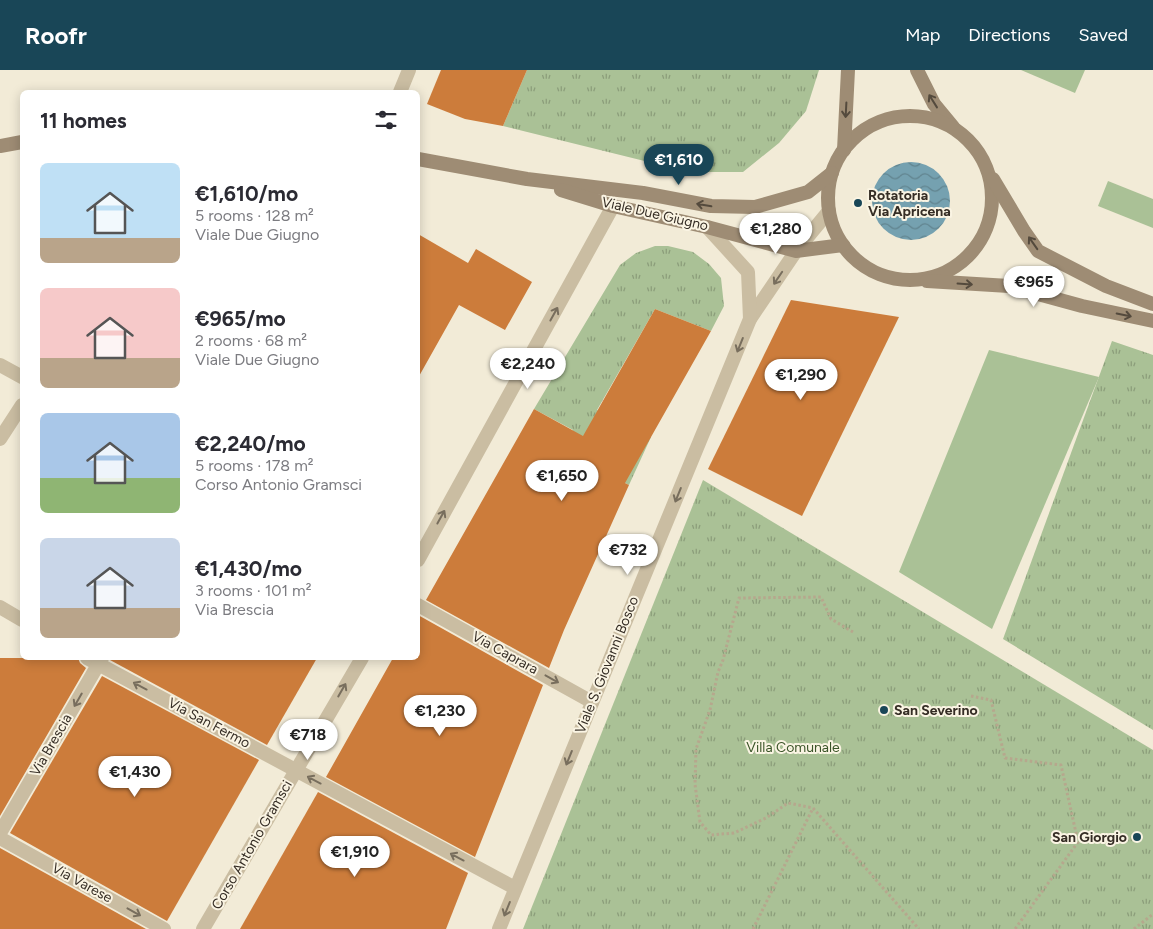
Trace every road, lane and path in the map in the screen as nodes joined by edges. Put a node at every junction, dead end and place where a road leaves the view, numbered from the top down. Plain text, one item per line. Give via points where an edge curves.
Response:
1 (409, 70) edge
2 (848, 70) edge
3 (917, 70) edge
4 (401, 90) edge
5 (955, 129) junction
6 (20, 142) edge
7 (0, 146) edge
8 (844, 150) junction
9 (420, 159) edge
10 (987, 167) junction
11 (832, 173) junction
12 (527, 179) junction
13 (614, 206) junction
14 (829, 211) junction
15 (706, 226) junction
16 (842, 245) junction
17 (796, 251) junction
18 (916, 280) junction
19 (1153, 304) edge
20 (750, 319) junction
21 (1153, 321) edge
22 (0, 365) edge
23 (20, 376) edge
24 (20, 408) edge
25 (0, 439) edge
26 (420, 556) edge
27 (420, 606) edge
28 (0, 607) edge
29 (20, 619) edge
30 (853, 632) dead end
31 (96, 660) edge
32 (361, 660) edge
33 (971, 696) dead end
34 (592, 702) junction
35 (296, 770) junction
36 (814, 808) junction
37 (0, 833) edge
38 (0, 838) edge
39 (515, 888) junction
40 (1153, 914) edge
41 (164, 929) edge
42 (203, 929) edge
43 (499, 929) edge
44 (752, 929) edge
45 (918, 929) edge
46 (1015, 929) edge
47 (1134, 929) edge

1 - 4 street
2 -> 8 main road
5 -> 3 main road via 934,104
5 - 8 main road, Viale Due Giugno via 933,119 908,116 883,120 861,132
5 - 10 main road, Viale Due Giugno via 974,146
6 - 7 main road
8 - 11 main road, Viale Due Giugno
9 - 12 main road, Viale Due Giugno
10 - 18 main road, Viale Due Giugno via 993,192 990,218 980,241 964,261 941,274
19 -> 10 main road, Viale Due Giugno via 1106,286 1038,251
11 -> 12 main road, Viale Due Giugno via 808,192 755,207 711,206
11 - 14 main road, Viale Due Giugno
12 - 13 main road, Viale Due Giugno
13 - 15 main road, Viale Due Giugno
26 -> 13 street
14 - 16 main road, Viale Due Giugno
14 - 17 street, Viale S. Giovanni Bosco
15 - 17 main road, Viale Due Giugno
15 - 20 street, Viale S. Giovanni Bosco via 748,272
16 - 17 main road, Viale Due Giugno
16 - 18 main road, Viale Due Giugno via 863,265 888,278
17 -> 20 street, Viale S. Giovanni Bosco
18 -> 21 main road, Viale Due Giugno via 1009,286
20 -> 34 street, Viale S. Giovanni Bosco
22 - 23 street
24 - 25 street
27 -> 34 street, Via Caprara
28 - 29 street
30 - 36 path via 831,619 821,597 739,598 710,710 696,749 695,784 700,822 711,835 734,833 788,803
35 -> 31 street, Via San Fermo
31 -> 37 street, Via Brescia
35 -> 32 street, Corso Antonio Gramsci
33 - 46 path via 992,700 1005,758 1061,765 1078,842
34 -> 39 street, Viale S. Giovanni Bosco
39 -> 35 street, Via San Fermo
35 - 42 street, Corso Antonio Gramsci
36 - 44 path
36 - 45 path
38 -> 41 street, Via Varese
39 -> 43 street, Viale S. Giovanni Bosco
40 - 47 path

